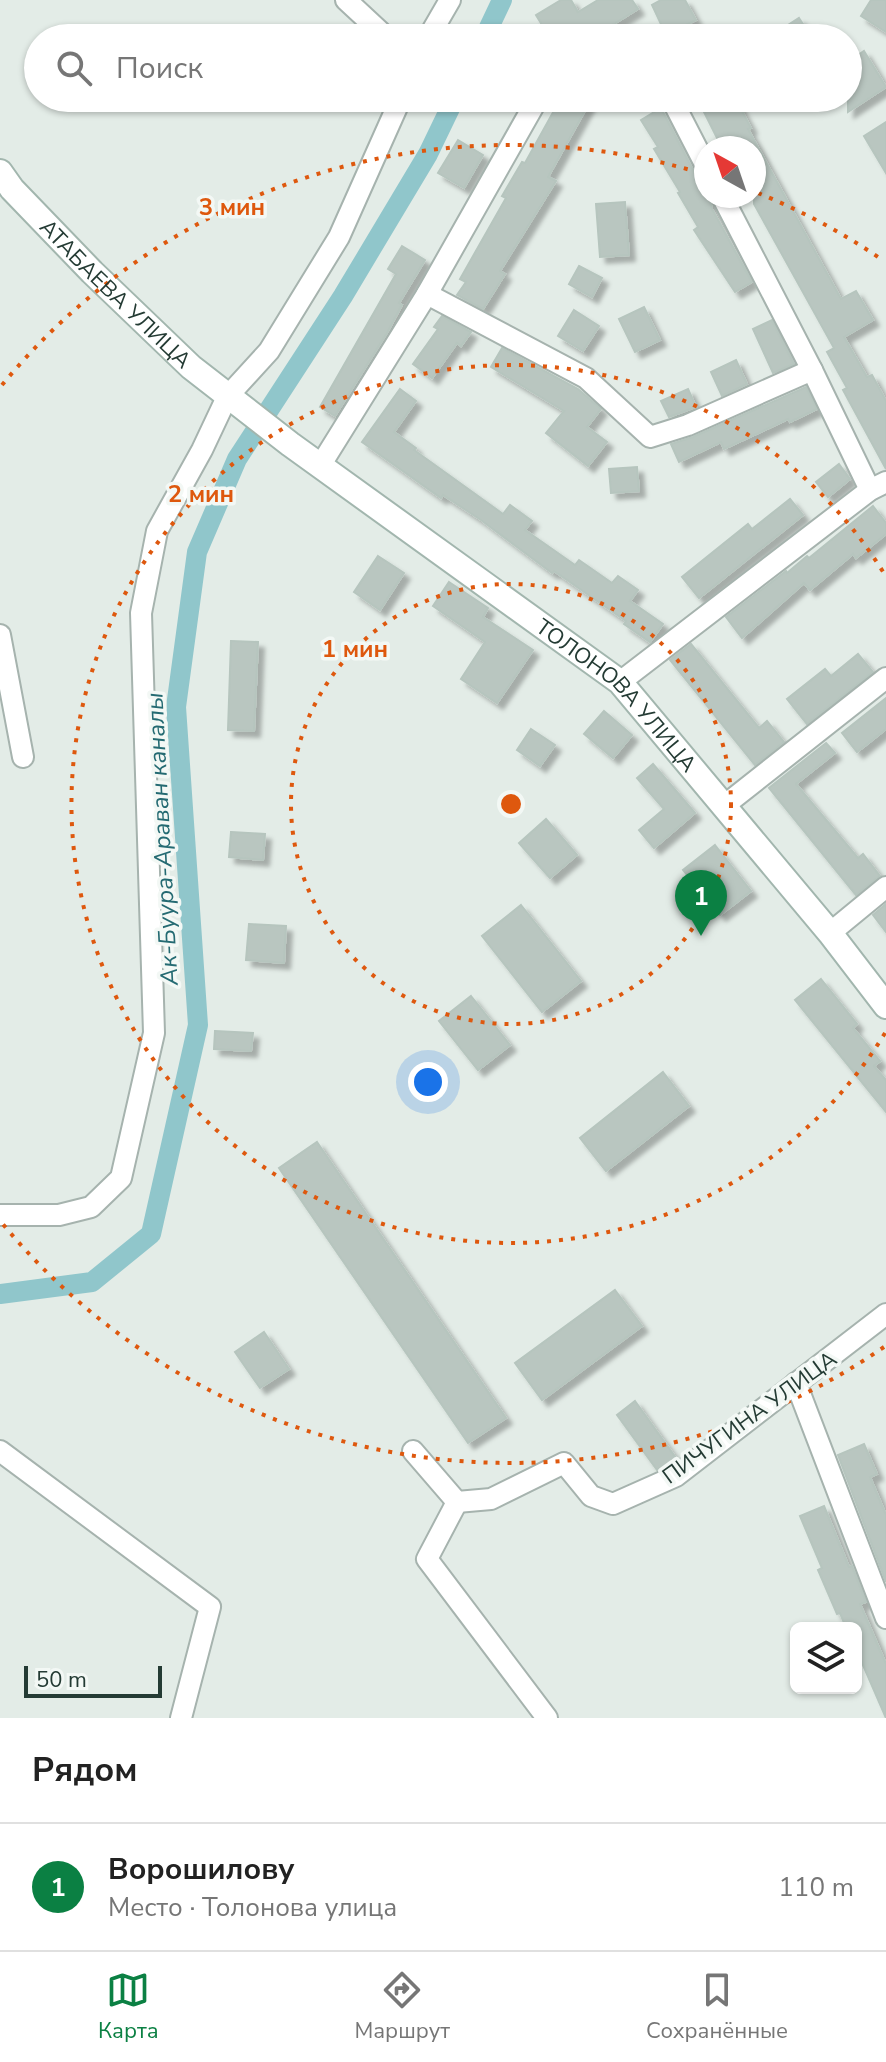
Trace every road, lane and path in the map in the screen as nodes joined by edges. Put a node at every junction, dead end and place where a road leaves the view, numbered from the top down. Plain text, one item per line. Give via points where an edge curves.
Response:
1 (346, 0) edge
2 (450, 0) edge
3 (372, 24) edge
4 (436, 24) edge
5 (395, 112) edge
6 (530, 112) edge
7 (678, 112) edge
8 (694, 143) edge
9 (0, 172) edge
10 (728, 208) edge
11 (427, 294) junction
12 (812, 370) junction
13 (233, 402) junction
14 (290, 444) joint
15 (320, 466) junction
16 (878, 486) edge
17 (0, 635) edge
18 (886, 678) edge
19 (620, 682) junction
20 (23, 757) dead end
21 (725, 805) junction
22 (886, 887) edge
23 (830, 933) junction
24 (886, 1006) edge
25 (0, 1215) edge
26 (886, 1314) edge
27 (796, 1383) junction
28 (0, 1451) edge
29 (413, 1451) dead end
30 (457, 1502) junction
31 (886, 1618) edge
32 (181, 1718) edge
33 (547, 1718) edge

1 - 3 street
2 - 4 street
5 - 13 street via 339,237
6 - 11 street
7 - 8 street
9 - 13 main road, АТАБАЕВА УЛИЦА via 153,333
10 - 12 street
11 - 12 street via 586,378 650,437
11 - 15 street
12 - 16 street
13 - 14 main road, АТАБАЕВА УЛИЦА
13 - 25 street via 157,531 141,613 154,1033 121,1178 91,1207 59,1215
14 - 15 main road, ТОЛОНОВА УЛИЦА
15 - 19 main road, ТОЛОНОВА УЛИЦА
16 - 19 street
17 - 20 street
18 - 21 street
19 - 21 main road, ТОЛОНОВА УЛИЦА
21 - 23 main road, ТОЛОНОВА УЛИЦА
22 - 23 street
23 - 24 main road, ТОЛОНОВА УЛИЦА
26 - 27 street, ПИЧУГИНА УЛИЦА
27 - 30 street, ПИЧУГИНА УЛИЦА via 676,1476 613,1504 591,1496 564,1463 491,1499
27 - 31 street
28 - 32 street via 210,1607
29 - 30 street
30 - 33 street via 427,1559

